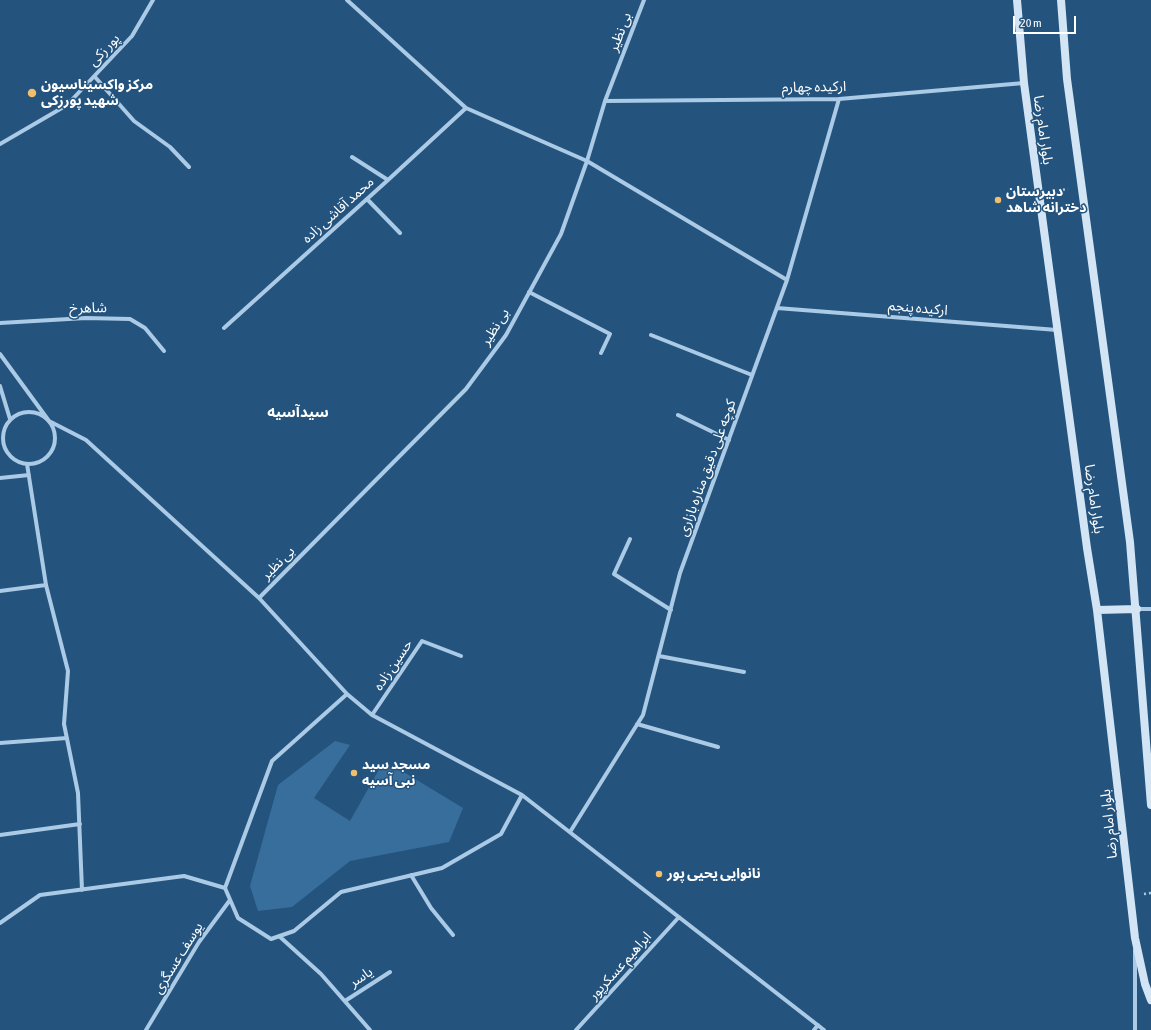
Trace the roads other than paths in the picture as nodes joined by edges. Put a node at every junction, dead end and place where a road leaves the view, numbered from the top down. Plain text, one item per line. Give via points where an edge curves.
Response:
1 (153, 0) edge
2 (347, 0) edge
3 (644, 0) edge
4 (1017, 0) edge
5 (1060, 0) edge
6 (95, 77) junction
7 (1024, 83) junction
8 (839, 99) junction
9 (605, 101) junction
10 (466, 108) junction
11 (0, 144) edge
12 (352, 157) dead end
13 (587, 161) junction
14 (188, 167) dead end
15 (388, 180) junction
16 (367, 200) junction
17 (400, 234) dead end
18 (787, 280) junction
19 (529, 292) junction
20 (777, 308) junction
21 (0, 323) edge
22 (224, 328) dead end
23 (1057, 330) junction
24 (651, 335) dead end
25 (164, 350) dead end
26 (601, 353) dead end
27 (0, 354) edge
28 (752, 376) junction
29 (0, 386) edge
30 (678, 415) dead end
31 (10, 418) junction
32 (49, 421) junction
33 (729, 440) junction
34 (27, 464) junction
35 (29, 475) junction
36 (0, 478) edge
37 (630, 539) dead end
38 (46, 585) junction
39 (0, 591) edge
40 (259, 598) junction
41 (1137, 609) junction
42 (1151, 609) edge
43 (671, 610) junction
44 (1098, 610) junction
45 (461, 656) dead end
46 (659, 656) junction
47 (744, 672) dead end
48 (347, 694) junction
49 (372, 715) junction
50 (638, 724) junction
51 (67, 738) junction
52 (0, 743) edge
53 (718, 747) dead end
54 (522, 795) junction
55 (1151, 805) edge
56 (80, 824) junction
57 (570, 832) junction
58 (0, 835) edge
59 (412, 875) junction
60 (225, 888) junction
61 (82, 890) junction
62 (230, 900) junction
63 (679, 917) junction
64 (0, 923) edge
65 (452, 935) dead end
66 (279, 936) junction
67 (1134, 938) junction
68 (390, 972) dead end
69 (1151, 1000) edge
70 (345, 1001) junction
71 (818, 1025) junction
72 (146, 1030) edge
73 (370, 1030) edge
74 (576, 1030) edge
75 (814, 1030) edge
76 (824, 1030) edge
77 (1135, 1030) edge

1 - 6 street, پور زکی via 132,36
2 - 10 street
3 - 9 street, بی نظیر
4 - 7 main road, بلوار امام رضا
5 - 41 main road via 1067,78
6 - 11 street, پور زکی via 67,105
6 - 14 street via 134,121 170,147
7 - 8 street, ارکیده چهارم
7 - 23 main road, بلوار امام رضا
8 - 9 street, ارکیده چهارم
8 - 18 street, کوچه علی دقیق مناره بازاری
9 - 13 street, بی نظیر
10 - 13 street
10 - 15 street, محمد آقاشی زاده
12 - 15 street
13 - 18 street
13 - 19 street, بی نظیر via 561,234
15 - 16 street, محمد آقاشی زاده
16 - 17 street
16 - 22 street, محمد آقاشی زاده
18 - 20 street, کوچه علی دقیق مناره بازاری
19 - 26 street via 610,334
19 - 40 street, بی نظیر via 506,335 466,389
20 - 23 street, ارکیده پنجم
20 - 28 street, کوچه علی دقیق مناره بازاری
21 - 25 street, شاهرخ via 86,318 130,319 145,328
23 - 44 main road, بلوار امام رضا
24 - 28 street
27 - 32 street
28 - 33 street, کوچه علی دقیق مناره بازاری
29 - 31 street
30 - 33 street
31 - 32 street via 26,411 43,415
31 - 34 street via 5,426 2,443 11,458
32 - 34 street via 55,437 50,454 40,462
32 - 40 street via 86,440
33 - 43 street, کوچه علی دقیق مناره بازاری via 680,573
34 - 35 street
35 - 36 street
35 - 38 street
37 - 43 street via 614,574
38 - 39 street
38 - 51 street via 68,671 64,724
40 - 48 street
41 - 42 street
41 - 44 main road
41 - 55 main road
43 - 46 street, کوچه علی دقیق مناره بازاری
44 - 67 main road, بلوار امام رضا
45 - 49 street, حسین زاده via 422,641
46 - 47 street
46 - 50 street, کوچه علی دقیق مناره بازاری via 643,715
48 - 49 street
48 - 60 street via 272,761
49 - 54 street
50 - 53 street
50 - 57 street, کوچه علی دقیق مناره بازاری
51 - 52 street
51 - 56 street via 78,793
54 - 57 street
54 - 59 street via 501,834 442,868
56 - 58 street
56 - 61 street
57 - 63 street
59 - 65 street via 431,908
59 - 66 street via 341,892 294,931
60 - 61 street via 184,876
60 - 62 street
61 - 64 street via 40,895
62 - 66 street via 238,918 271,939
62 - 72 street, یوسف عسگری via 199,942
63 - 71 street
63 - 74 street, ابراهیم عسکرپور
66 - 70 street via 321,974
67 - 69 main road, بلوار امام رضا
67 - 77 street
68 - 70 street, یاسر
70 - 73 street
71 - 75 street
71 - 76 street

